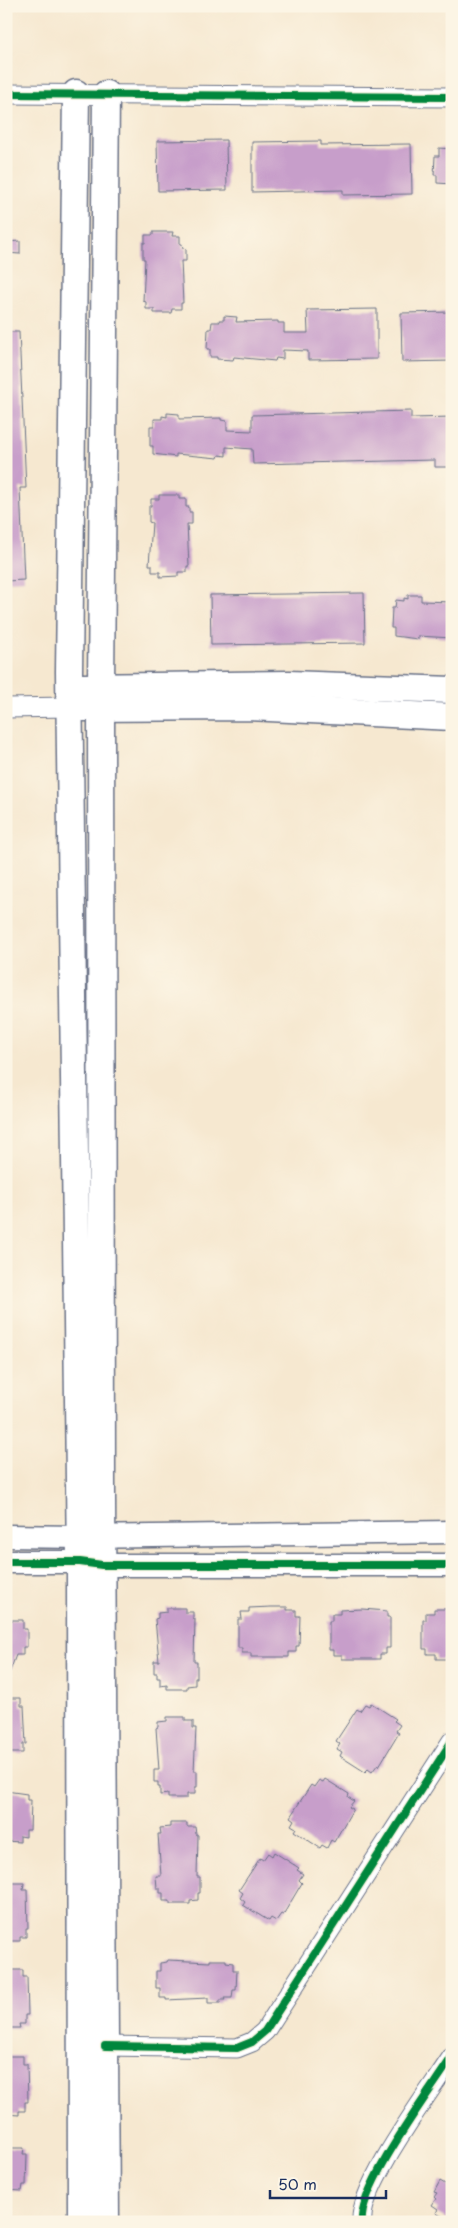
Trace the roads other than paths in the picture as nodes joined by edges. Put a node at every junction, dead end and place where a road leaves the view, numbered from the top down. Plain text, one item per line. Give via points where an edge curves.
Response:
1 (76, 93) junction
2 (6, 94) edge
3 (106, 94) junction
4 (452, 96) edge
5 (452, 690) edge
6 (101, 697) junction
7 (70, 698) junction
8 (6, 708) edge
9 (452, 717) edge
10 (452, 1532) edge
11 (6, 1536) edge
12 (91, 1536) junction
13 (6, 1562) edge
14 (91, 1564) junction
15 (452, 1565) edge
16 (452, 1741) edge
17 (105, 2046) junction
18 (452, 2057) edge
19 (81, 2222) edge
20 (106, 2222) edge
21 (362, 2222) edge

1 - 2 street
1 - 3 street
1 - 7 main road
3 - 4 street
3 - 6 main road
5 - 6 main road via 289,684
6 - 7 main road
6 - 9 main road
6 - 12 main road
7 - 8 street
7 - 12 main road
10 - 12 street
11 - 12 street
12 - 14 main road
13 - 14 street
14 - 15 street
14 - 17 main road
14 - 19 main road
16 - 17 street via 265,2031 252,2042 237,2048
17 - 20 main road
18 - 21 street via 376,2174 361,2213

